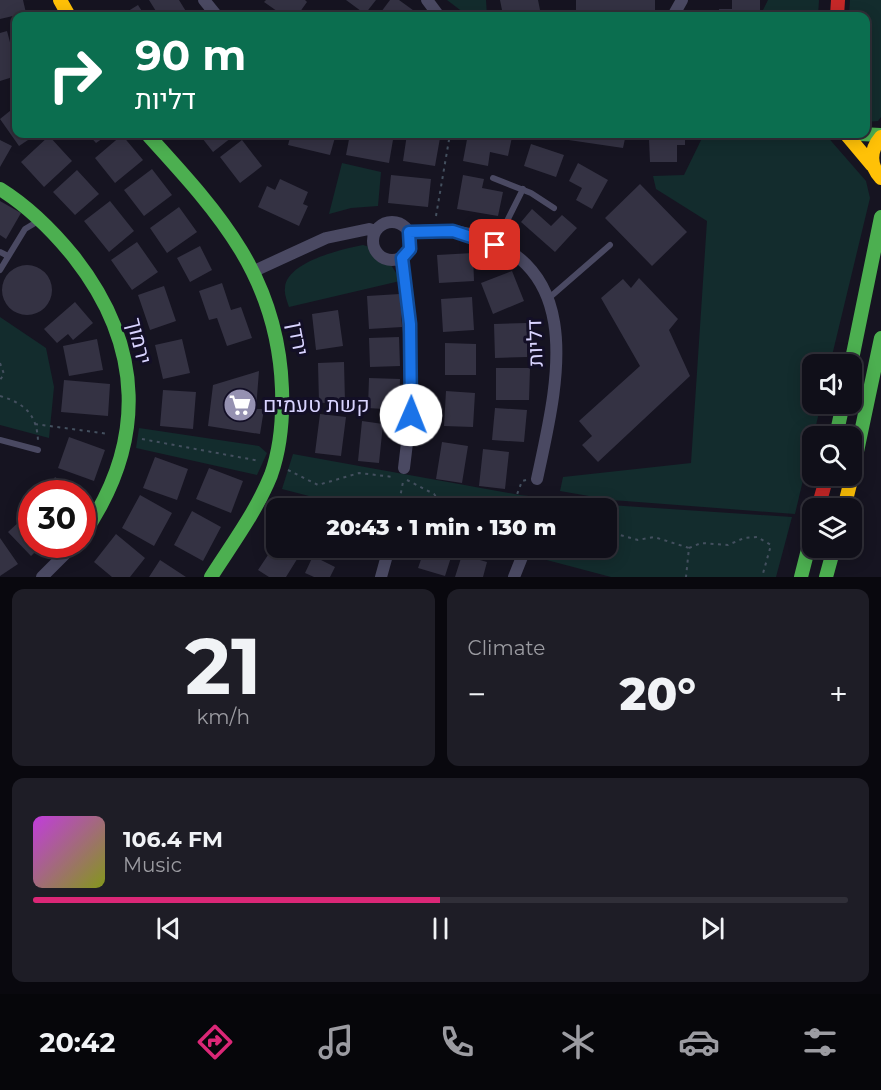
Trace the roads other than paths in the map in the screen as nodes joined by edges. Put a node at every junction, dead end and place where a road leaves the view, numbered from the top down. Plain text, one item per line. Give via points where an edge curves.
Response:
1 (204, 0) edge
2 (214, 12) edge
3 (881, 136) edge
4 (151, 138) edge
5 (849, 138) edge
6 (878, 176) edge
7 (493, 178) dead end
8 (0, 189) edge
9 (523, 189) junction
10 (554, 208) dead end
11 (881, 217) edge
12 (42, 219) junction
13 (375, 231) junction
14 (409, 232) junction
15 (610, 244) dead end
16 (495, 245) junction
17 (0, 252) edge
18 (8, 256) junction
19 (402, 258) junction
20 (0, 270) edge
21 (254, 271) junction
22 (549, 298) junction
23 (881, 338) edge
24 (853, 354) edge
25 (862, 428) edge
26 (0, 440) edge
27 (38, 450) road end
28 (404, 473) road end
29 (537, 479) road end
30 (96, 519) edge
31 (61, 558) edge
32 (386, 558) edge
33 (522, 558) edge
34 (806, 558) edge
35 (831, 558) edge
36 (42, 577) edge
37 (211, 577) edge
38 (381, 577) edge
39 (514, 577) edge
40 (801, 577) edge
41 (826, 577) edge

1 - 2 street
3 - 6 street via 874,147
4 - 21 street, ירדן via 238,241
5 - 6 street
7 - 9 lane
8 - 12 street, ירמוך
9 - 10 lane
9 - 16 lane
11 - 24 street
12 - 18 lane via 25,229
12 - 30 street, ירמוך via 102,297 118,330 127,387 126,436 117,478
13 - 14 street via 392,222 405,226
13 - 19 street via 373,244 379,256 389,261
13 - 21 street via 326,238
14 - 16 street, דליות via 453,231
14 - 19 street via 410,249
15 - 22 lane
16 - 22 street, דליות via 526,265
17 - 18 lane
18 - 20 lane
19 - 28 street via 412,365
21 - 37 street, ירדן via 263,286 274,323 284,376 279,443 275,463 248,520
22 - 29 street, דליות via 558,341 549,424
23 - 25 street
26 - 27 lane
31 - 36 street
32 - 38 street
33 - 39 street
34 - 40 street
35 - 41 street

